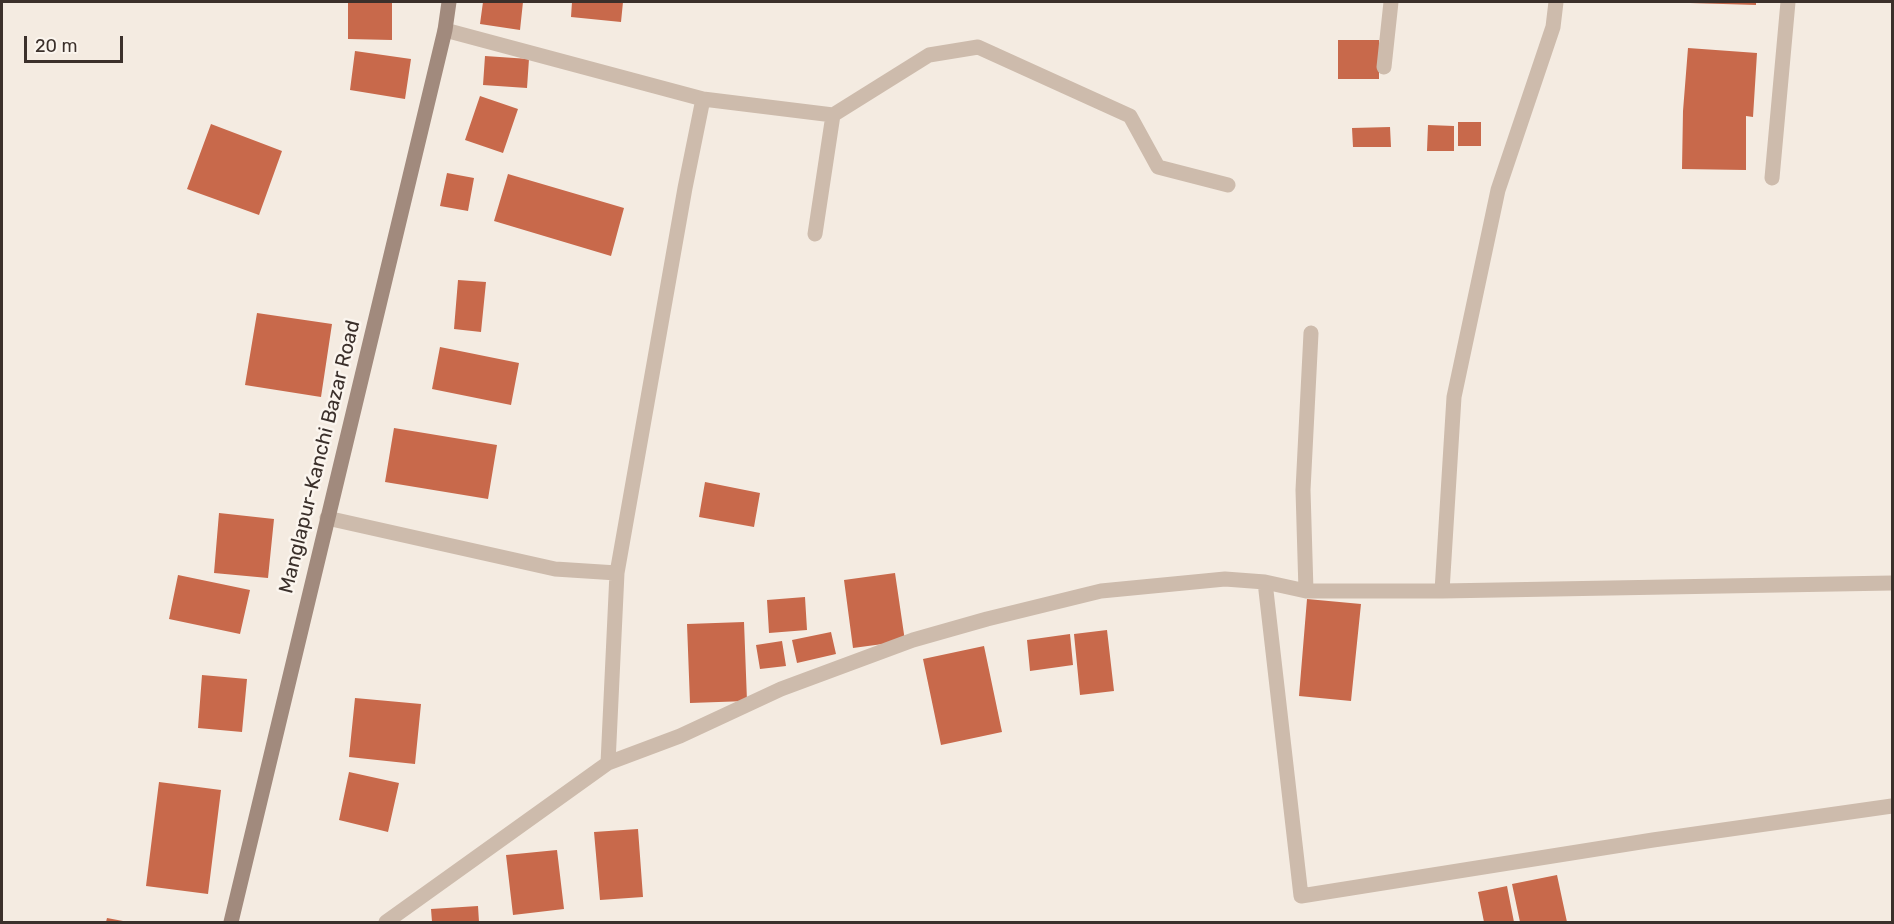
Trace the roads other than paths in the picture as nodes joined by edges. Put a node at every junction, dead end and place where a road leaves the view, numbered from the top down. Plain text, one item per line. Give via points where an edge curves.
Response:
1 (449, 2) edge
2 (1391, 2) edge
3 (1556, 2) edge
4 (1788, 2) edge
5 (445, 30) junction
6 (1384, 67) dead end
7 (703, 99) junction
8 (833, 115) junction
9 (1772, 178) dead end
10 (1228, 185) dead end
11 (815, 234) dead end
12 (1311, 333) dead end
13 (327, 518) junction
14 (617, 573) junction
15 (1265, 582) junction
16 (1893, 584) edge
17 (1306, 591) junction
18 (1442, 591) junction
19 (608, 763) junction
20 (1893, 806) edge
21 (231, 922) edge
22 (386, 922) edge

1 - 5 street, Manglapur-Kanchi Bazar Road
2 - 6 street
3 - 18 street via 1554,27 1498,190 1454,397
4 - 9 street
5 - 7 street
5 - 13 street, Manglapur-Kanchi Bazar Road
7 - 8 street
7 - 14 street
8 - 10 street via 929,55 978,47 1130,116 1158,167
8 - 11 street
12 - 17 street via 1303,490
13 - 14 street via 555,569
13 - 21 street, Manglapur-Kanchi Bazar Road
14 - 19 street
15 - 17 street
15 - 19 street via 1225,579 1101,591 987,619 913,640 792,685 681,736
15 - 20 street via 1301,896
16 - 18 street
17 - 18 street
19 - 22 street

